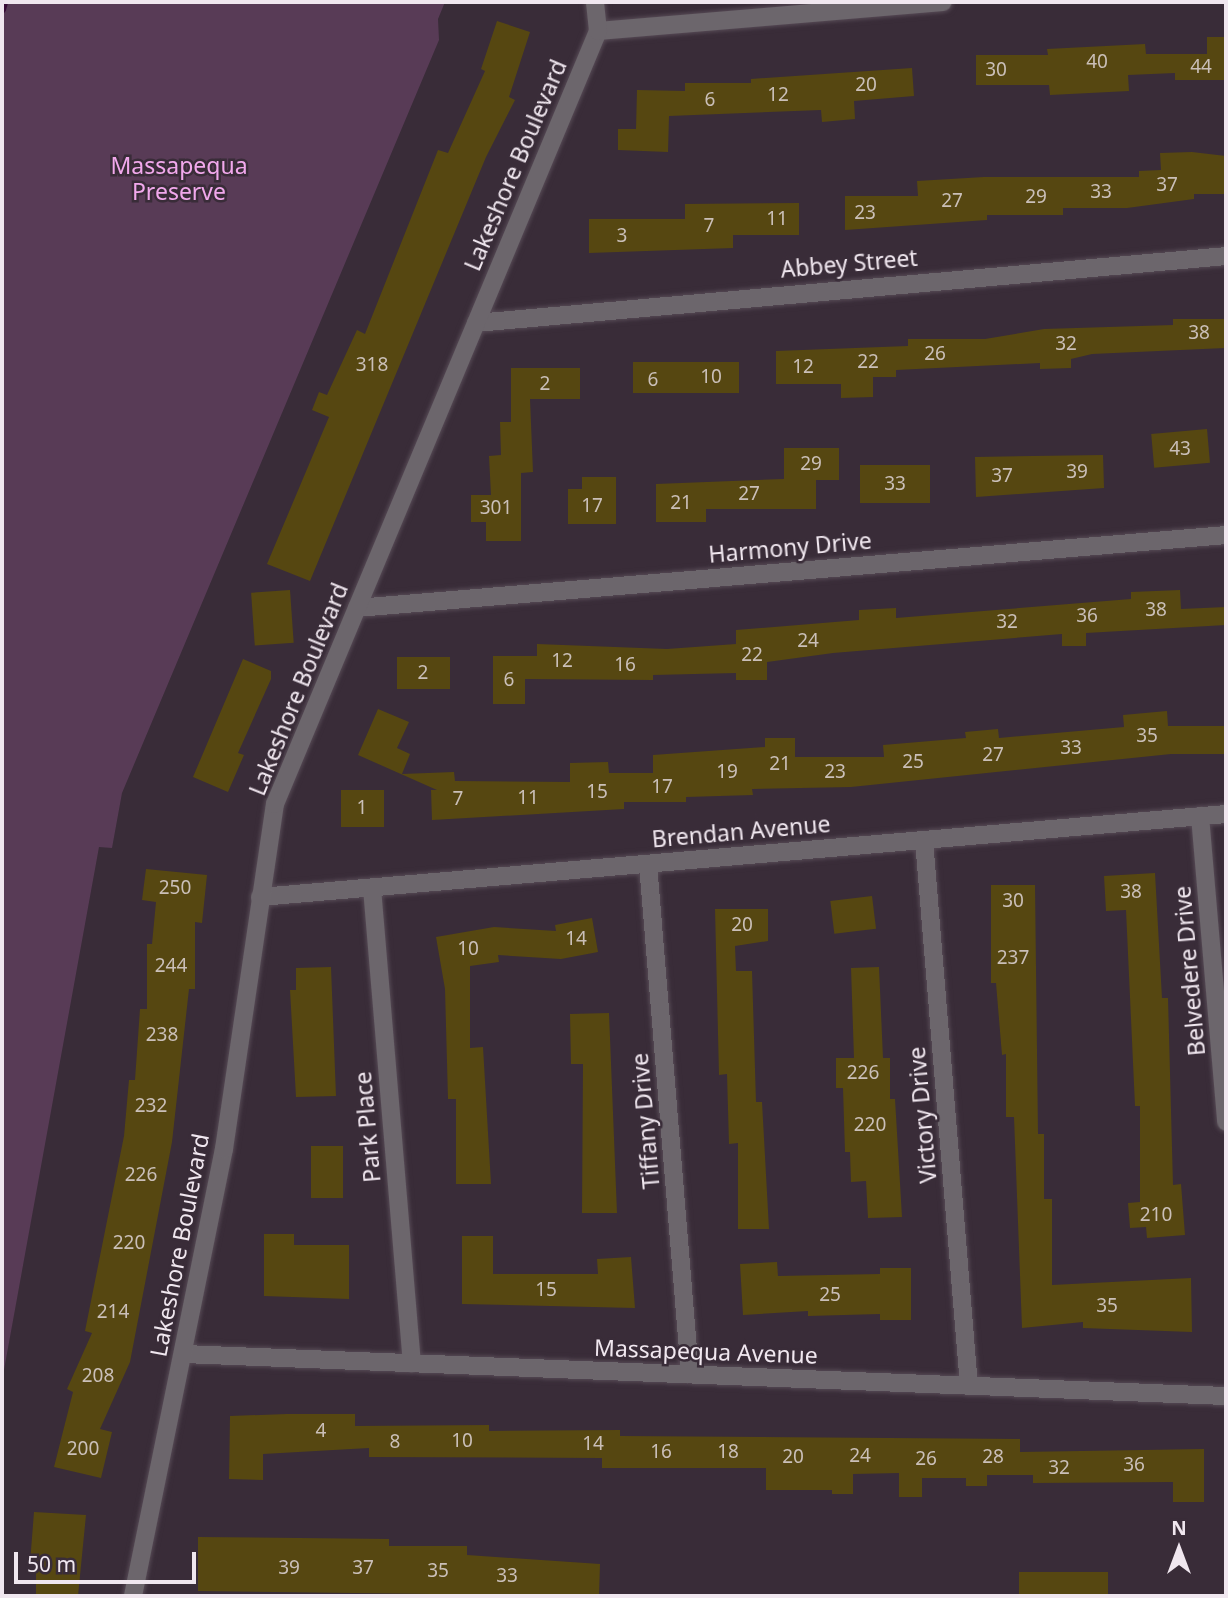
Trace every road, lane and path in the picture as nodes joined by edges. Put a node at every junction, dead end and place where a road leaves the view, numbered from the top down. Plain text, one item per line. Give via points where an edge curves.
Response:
1 (595, 2) edge
2 (943, 2) edge
3 (598, 31) junction
4 (1226, 256) edge
5 (476, 323) junction
6 (1226, 535) edge
7 (357, 608) junction
8 (1226, 814) edge
9 (1200, 816) junction
10 (924, 840) junction
11 (648, 863) junction
12 (372, 888) junction
13 (260, 897) junction
14 (1226, 1122) edge
15 (184, 1354) junction
16 (412, 1363) junction
17 (690, 1374) junction
18 (969, 1386) junction
19 (1226, 1396) edge
20 (133, 1596) edge

1 - 3 street, Lakeshore Boulevard
2 - 3 street
3 - 5 street, Lakeshore Boulevard
4 - 5 street, Abbey Street
5 - 7 street, Lakeshore Boulevard
6 - 7 street, Harmony Drive
7 - 13 street, Lakeshore Boulevard via 275,804
8 - 9 street, Brendan Avenue
9 - 10 street, Brendan Avenue
9 - 14 street, Belvedere Drive
10 - 11 street, Brendan Avenue
10 - 18 street, Victory Drive
11 - 12 street, Brendan Avenue
11 - 17 street, Tiffany Drive
12 - 13 street, Brendan Avenue
12 - 16 street, Park Place
13 - 15 street, Lakeshore Boulevard via 224,1149
15 - 16 street, Massapequa Avenue
15 - 20 street, Lakeshore Boulevard
16 - 17 street, Massapequa Avenue
17 - 18 street, Massapequa Avenue
18 - 19 street, Massapequa Avenue

